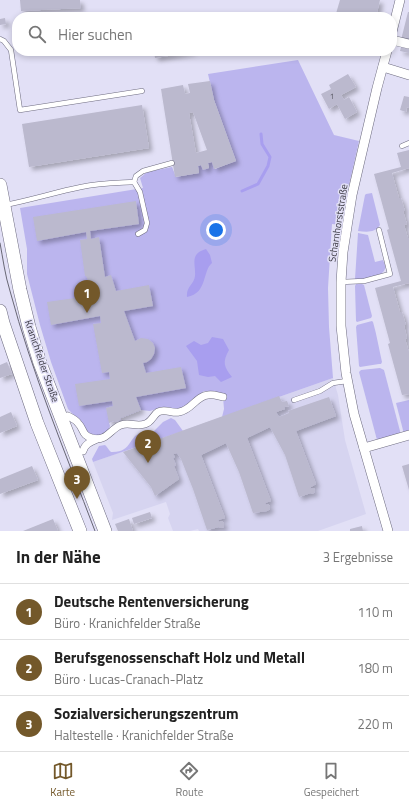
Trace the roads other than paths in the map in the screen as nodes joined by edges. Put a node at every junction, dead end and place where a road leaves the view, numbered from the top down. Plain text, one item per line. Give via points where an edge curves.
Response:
1 (400, 0) edge
2 (397, 12) edge
3 (0, 39) edge
4 (397, 41) edge
5 (409, 44) edge
6 (386, 56) edge
7 (383, 67) junction
8 (409, 75) edge
9 (142, 91) dead end
10 (409, 143) edge
11 (402, 146) dead end
12 (172, 163) dead end
13 (134, 182) junction
14 (0, 185) edge
15 (3, 205) junction
16 (379, 230) dead end
17 (138, 234) dead end
18 (341, 282) junction
19 (0, 311) edge
20 (347, 381) junction
21 (223, 397) dead end
22 (294, 400) dead end
23 (68, 416) dead end
24 (409, 435) edge
25 (97, 439) junction
26 (364, 448) junction
27 (83, 451) dead end
28 (80, 531) edge
29 (105, 531) edge
30 (388, 531) edge

1 - 2 street
3 - 9 lane via 11,50 20,110
4 - 5 street
6 - 7 street, Scharnhorststraße
7 - 8 street
7 - 18 street, Scharnhorststraße via 352,195 342,252
10 - 11 lane
12 - 13 lane via 143,171 136,176
13 - 15 lane via 82,187
13 - 17 lane via 140,192 147,223 145,230
14 - 15 main road, Kranichfelder Straße
15 - 29 main road, Kranichfelder Straße via 29,327
16 - 18 lane via 390,274 364,281
18 - 20 street, Scharnhorststraße
19 - 28 main road via 37,423
20 - 22 lane via 333,383 320,391
20 - 26 street, Scharnhorststraße
21 - 25 street via 207,395 199,398 187,410 179,413 164,410 155,414 144,425 119,425 108,435
23 - 25 street via 78,422 85,435
24 - 26 street
25 - 27 street via 87,444
26 - 30 street, Scharnhorststraße

